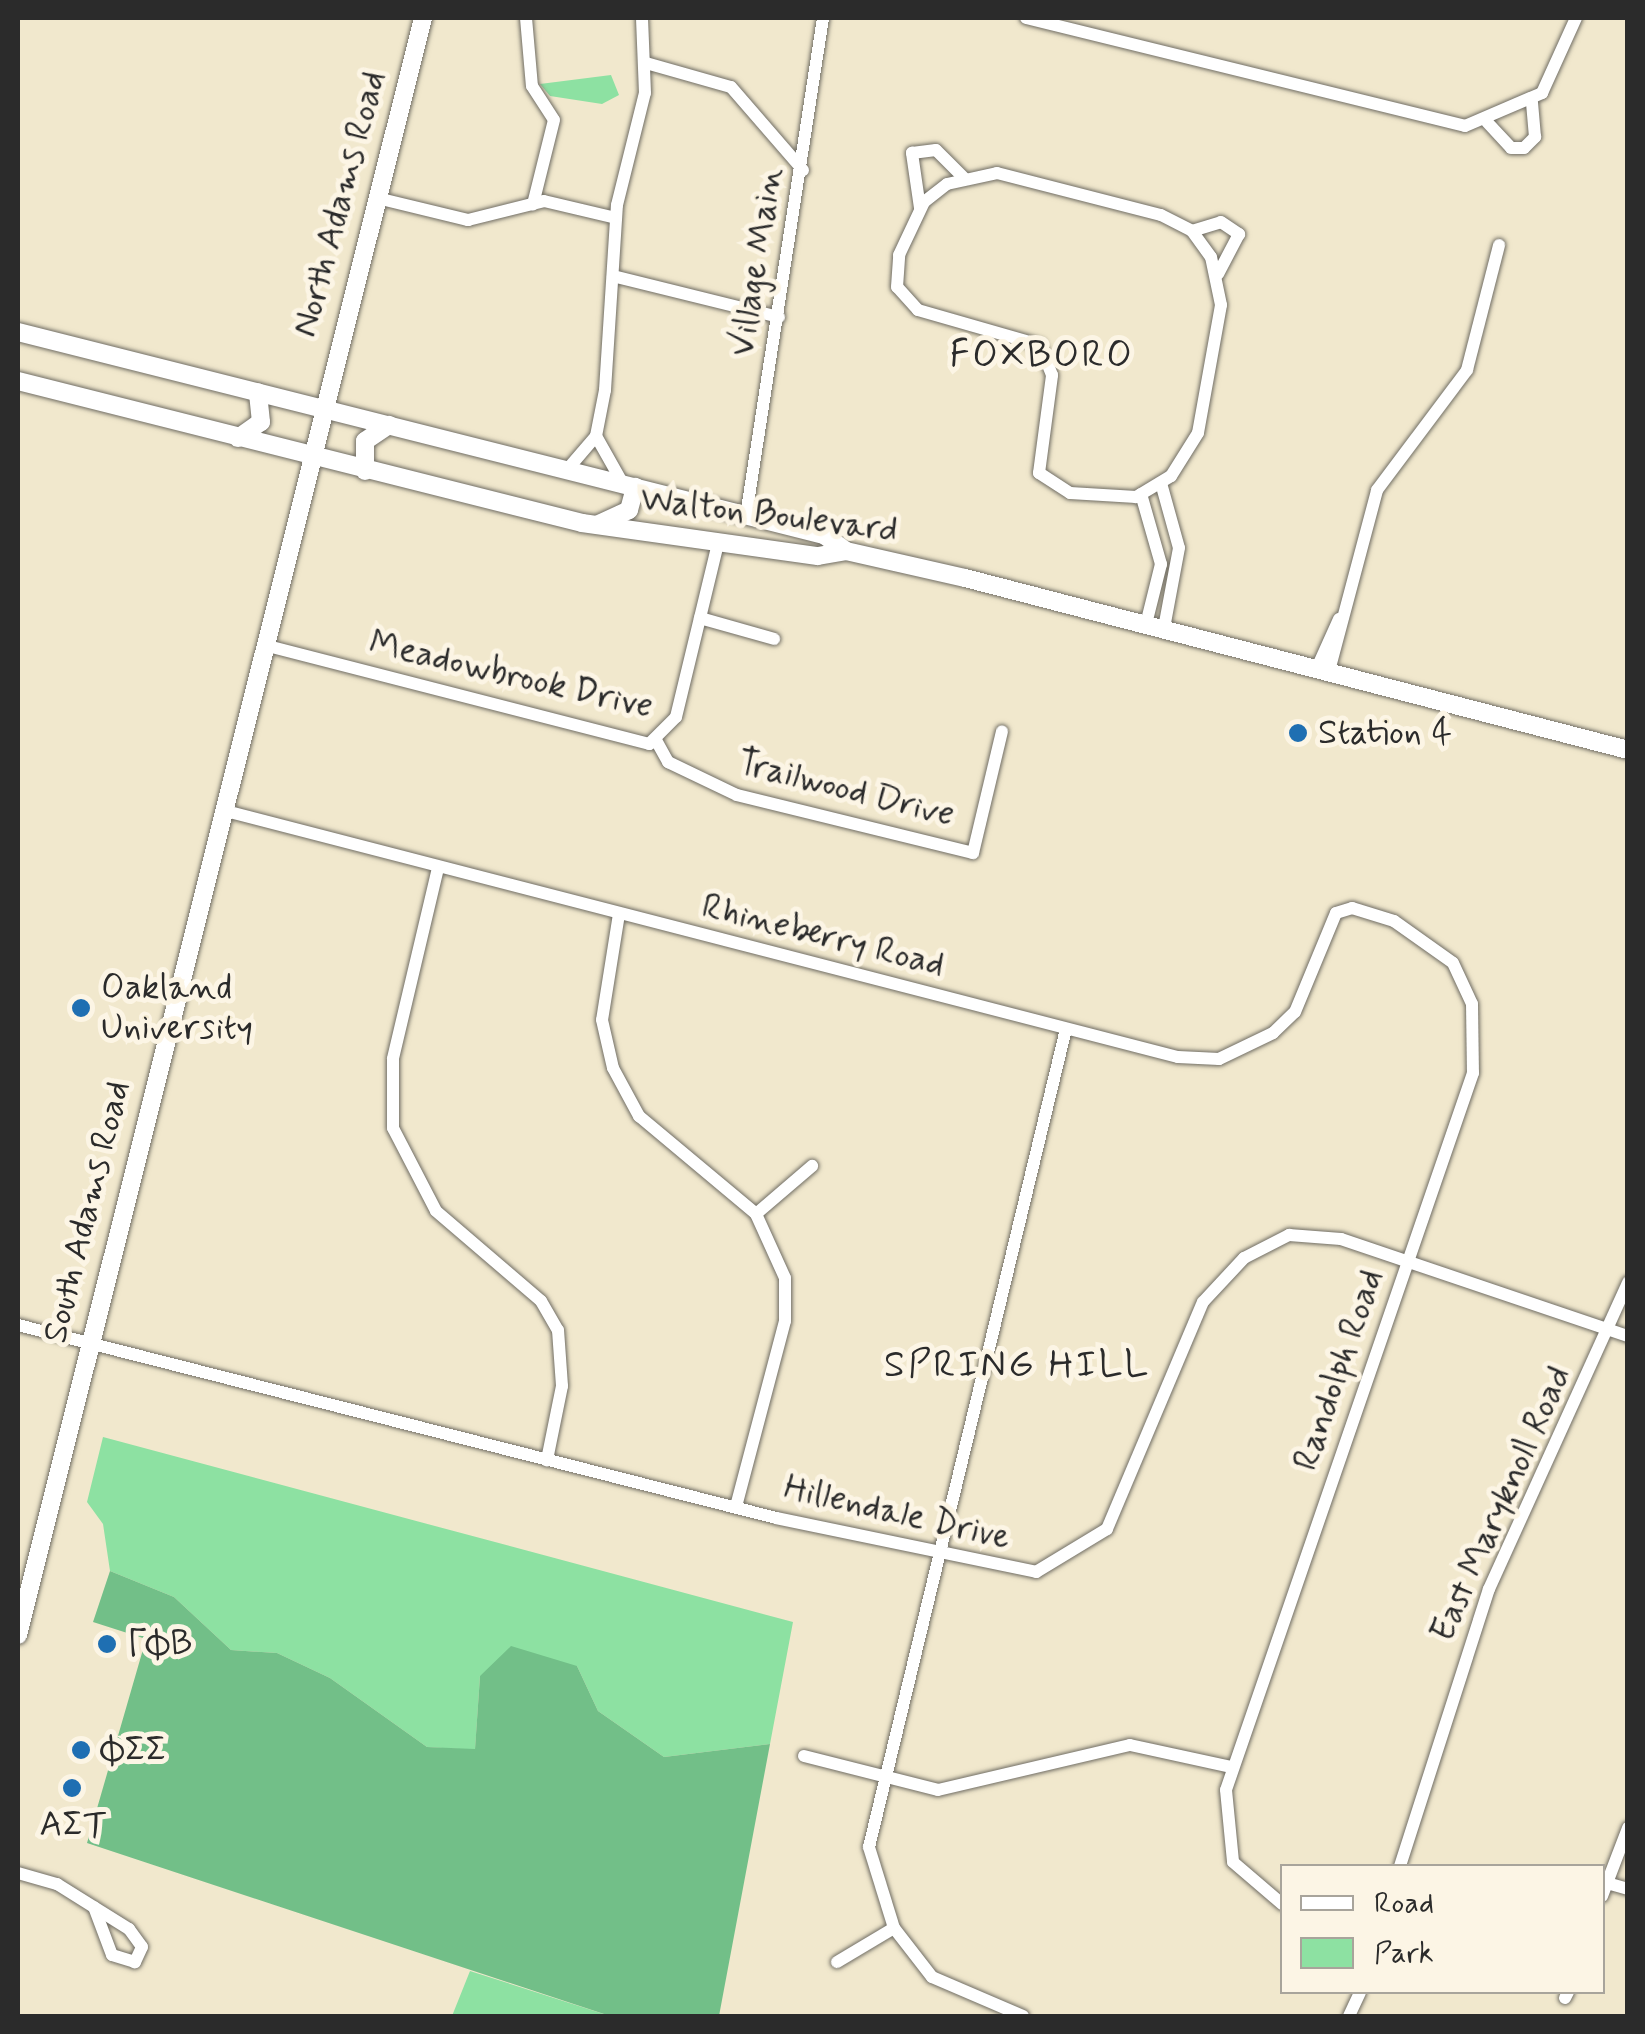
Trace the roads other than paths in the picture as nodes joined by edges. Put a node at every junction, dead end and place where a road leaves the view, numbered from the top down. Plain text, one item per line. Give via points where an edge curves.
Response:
1 (422, 18) edge
2 (526, 18) edge
3 (642, 18) edge
4 (823, 18) edge
5 (1026, 18) edge
6 (1576, 18) edge
7 (1075, 24) edge
8 (646, 63) junction
9 (1532, 100) junction
10 (1487, 122) junction
11 (803, 170) junction
12 (964, 178) junction
13 (377, 198) junction
14 (534, 204) junction
15 (920, 208) junction
16 (616, 218) junction
17 (1192, 231) junction
18 (1500, 245) dead end
19 (1218, 274) junction
20 (613, 276) junction
21 (779, 318) junction
22 (18, 332) edge
23 (18, 382) edge
24 (258, 392) junction
25 (320, 408) junction
26 (389, 425) junction
27 (596, 436) junction
28 (238, 438) junction
29 (308, 456) junction
30 (365, 470) junction
31 (566, 471) junction
32 (1161, 483) junction
33 (629, 485) junction
34 (1142, 494) junction
35 (746, 516) junction
36 (767, 521) junction
37 (594, 525) junction
38 (718, 544) junction
39 (755, 548) junction
40 (846, 551) junction
41 (700, 618) junction
42 (1155, 626) junction
43 (774, 639) dead end
44 (264, 645) junction
45 (1323, 670) junction
46 (1002, 731) dead end
47 (656, 742) junction
48 (1628, 750) edge
49 (222, 810) junction
50 (438, 868) junction
51 (1336, 913) joint
52 (618, 914) junction
53 (1066, 1029) junction
54 (812, 1166) dead end
55 (756, 1214) junction
56 (1409, 1260) junction
57 (1628, 1282) edge
58 (18, 1325) edge
59 (1609, 1330) junction
60 (1628, 1336) edge
61 (86, 1346) junction
62 (547, 1460) junction
63 (736, 1508) junction
64 (936, 1555) junction
65 (18, 1635) edge
66 (804, 1756) dead end
67 (1231, 1767) junction
68 (878, 1780) junction
69 (1628, 1828) edge
70 (1401, 1864) edge
71 (18, 1874) edge
72 (1605, 1889) edge
73 (1628, 1889) edge
74 (1280, 1902) edge
75 (94, 1907) junction
76 (894, 1928) junction
77 (836, 1962) dead end
78 (1022, 2016) edge

1 - 13 main road, North Adams Road
2 - 14 street via 532,86 554,120
3 - 8 street
4 - 11 street, Village Main
5 - 7 street
6 - 9 street
7 - 10 street via 1420,120
8 - 11 street via 731,87
8 - 16 street
9 - 10 street
9 - 10 street via 1535,137 1524,148 1510,148
11 - 21 street, Village Main
12 - 15 street
12 - 15 street via 936,150 912,153
12 - 17 street via 1010,175 1134,206
13 - 14 street via 468,220
13 - 25 main road, North Adams Road
14 - 16 street
15 - 34 street via 899,254 903,301 1040,344 1052,374 1039,472 1092,498
16 - 20 street
17 - 19 street
17 - 19 street via 1220,222 1240,234
18 - 45 street via 1467,370 1382,480
19 - 32 street via 1201,422
20 - 21 street
20 - 27 street
21 - 35 street, Village Main
22 - 24 main road
23 - 28 main road, Walton Boulevard
24 - 25 main road
24 - 28 main road via 262,422
25 - 26 main road
25 - 29 main road, North Adams Road
26 - 30 main road via 366,441
26 - 31 main road
27 - 31 street
27 - 33 street
28 - 29 main road, Walton Boulevard
29 - 30 main road, Walton Boulevard
29 - 44 main road, South Adams Road
30 - 37 main road, Walton Boulevard
31 - 33 main road
32 - 34 street
32 - 42 street via 1179,548
33 - 35 main road
33 - 37 main road via 630,510
34 - 42 street via 1161,564
35 - 36 main road
36 - 39 main road
36 - 40 main road
37 - 38 main road, Walton Boulevard
38 - 39 main road, Walton Boulevard
38 - 41 street, Meadowbrook Drive
39 - 40 main road, Walton Boulevard
40 - 42 main road, Walton Boulevard
41 - 43 street
41 - 47 street, Meadowbrook Drive via 676,717
42 - 45 main road, Walton Boulevard
44 - 47 street, Meadowbrook Drive
44 - 49 main road, South Adams Road
45 - 48 main road, Walton Boulevard
46 - 47 street, Trailwood Drive via 973,853 737,795 668,762
49 - 50 street, Rhineberry Road
49 - 61 main road, South Adams Road
50 - 52 street, Rhineberry Road
50 - 62 street via 392,1059 393,1128 436,1210 541,1302 558,1330 562,1386
51 - 53 street, Rhineberry Road via 1295,1012 1252,1048 1178,1057
51 - 56 street, Randolph Road via 1372,913 1426,937 1453,963 1472,1004 1473,1073
52 - 53 street, Rhineberry Road
52 - 55 street via 602,1020 613,1068 639,1116
53 - 64 street
54 - 55 street
55 - 63 street via 780,1259 785,1320
56 - 59 street, Hillendale Drive
56 - 64 street, Hillendale Drive via 1314,1233 1258,1249 1202,1302 1125,1503 1086,1549 1036,1572
56 - 67 street, Randolph Road
57 - 59 street, East Maryknoll Road
58 - 61 street, Hillendale Drive
59 - 60 street, Hillendale Drive
59 - 70 street, East Maryknoll Road via 1489,1589
61 - 62 street, Hillendale Drive
61 - 65 main road, South Adams Road
62 - 63 street, Hillendale Drive
63 - 64 street, Hillendale Drive
64 - 68 street
66 - 68 street
67 - 68 street via 1130,1744 960,1788
67 - 74 street, Randolph Road via 1234,1862
68 - 76 street via 870,1860
69 - 72 street
71 - 75 street
72 - 73 street
75 - 75 street via 138,1938 135,1962 112,1955
76 - 77 street
76 - 78 street via 932,1977

